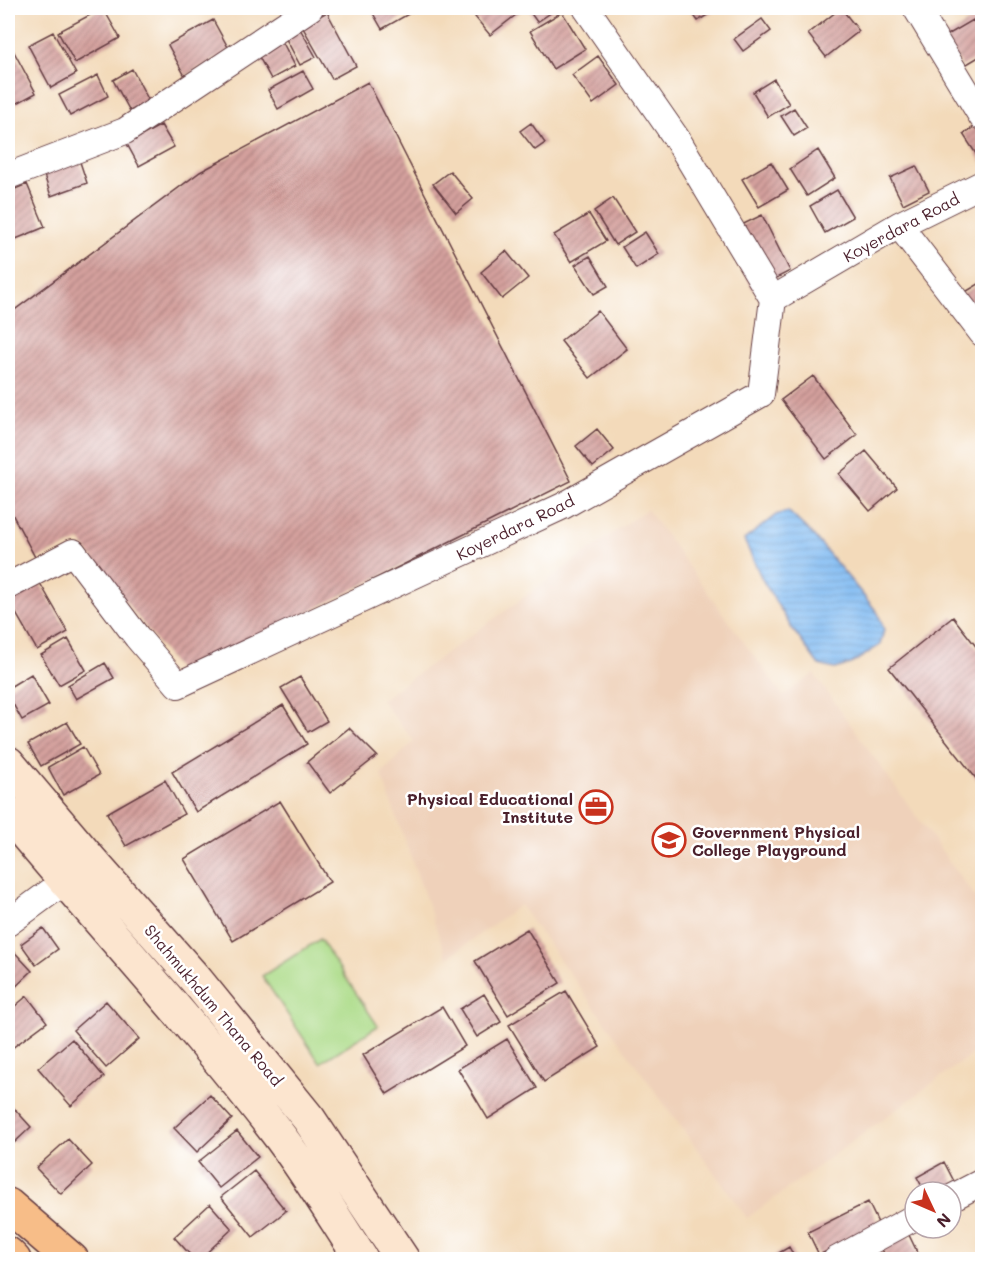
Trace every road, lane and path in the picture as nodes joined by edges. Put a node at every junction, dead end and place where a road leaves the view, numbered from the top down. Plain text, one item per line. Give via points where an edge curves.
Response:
1 (310, 8) edge
2 (586, 8) edge
3 (916, 8) edge
4 (982, 117) edge
5 (8, 177) edge
6 (982, 184) edge
7 (898, 225) junction
8 (773, 298) junction
9 (982, 333) edge
10 (8, 586) edge
11 (8, 763) edge
12 (8, 813) edge
13 (91, 861) junction
14 (64, 882) junction
15 (8, 923) edge
16 (982, 1182) edge
17 (963, 1192) edge
18 (8, 1205) edge
19 (903, 1224) edge
20 (8, 1254) edge
21 (14, 1260) edge
22 (72, 1260) edge
23 (362, 1260) edge
24 (403, 1260) edge
25 (836, 1260) edge

1 - 5 street via 125,131
2 - 8 street via 677,139
3 - 4 street
6 - 7 street, Koyerdara Road
7 - 8 street, Koyerdara Road
7 - 9 street
8 - 10 street, Koyerdara Road via 760,394 563,506 178,685 73,552
11 - 13 main road, Shahmukhdum Thana Road
12 - 14 main road, Shahmukhdum Thana Road
13 - 14 street
13 - 24 main road, Shahmukhdum Thana Road via 309,1119
14 - 15 street
14 - 23 main road, Shahmukhdum Thana Road via 171,1002 282,1139
16 - 17 street
18 - 22 main road
19 - 25 street
20 - 21 main road

